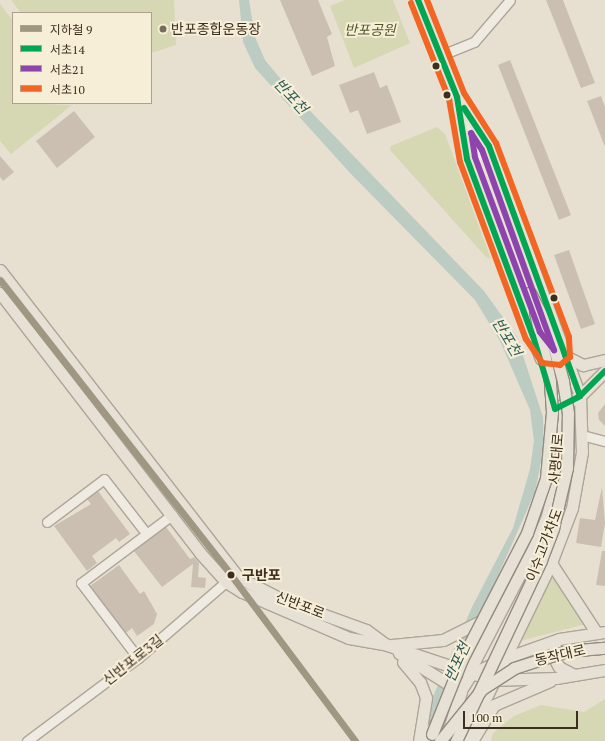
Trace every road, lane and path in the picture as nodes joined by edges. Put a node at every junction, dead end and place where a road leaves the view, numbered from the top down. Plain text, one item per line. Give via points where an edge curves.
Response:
1 (418, 0) edge
2 (510, 0) edge
3 (439, 56) junction
4 (457, 97) junction
5 (483, 165) joint
6 (0, 270) edge
7 (0, 293) edge
8 (530, 293) junction
9 (534, 336) junction
10 (562, 340) junction
11 (542, 351) junction
12 (569, 358) junction
13 (605, 360) edge
14 (605, 371) edge
15 (578, 398) junction
16 (555, 409) junction
17 (582, 435) junction
18 (605, 441) edge
19 (172, 515) junction
20 (47, 522) dead end
21 (146, 533) junction
22 (551, 563) junction
23 (235, 574) junction
24 (226, 582) junction
25 (501, 609) junction
26 (602, 630) edge
27 (558, 639) junction
28 (387, 646) junction
29 (605, 648) edge
30 (138, 658) junction
31 (503, 659) junction
32 (472, 670) junction
33 (605, 670) edge
34 (574, 675) junction
35 (556, 678) junction
36 (492, 680) junction
37 (457, 690) junction
38 (27, 741) edge
39 (419, 741) edge
40 (423, 741) edge
41 (430, 741) edge
42 (440, 741) edge
43 (444, 741) edge
44 (456, 741) edge
45 (465, 741) edge
46 (472, 741) edge

1 - 3 main road, 사평대로
2 - 3 street via 474,42
3 - 4 main road, 사평대로
4 - 5 street, 사평대로
4 - 9 main road, 사평대로 via 467,159
4 - 10 main road, 사평대로 via 489,146
5 - 8 main road, 이수고가차도
6 - 23 main road, 신반포로
7 - 19 main road, 신반포로
8 - 41 main road, 이수고가차도, bridge via 551,389 553,433 546,478 527,533 462,659
8 - 44 main road, 이수고가차도, bridge via 549,329 563,381 568,413 566,468 553,528 541,560
9 - 11 main road
9 - 16 main road, 사평대로
10 - 11 main road via 562,355 557,358
10 - 12 main road, 사평대로
11 - 15 main road via 563,386
12 - 13 main road via 583,365
12 - 15 main road, 사평대로
14 - 15 main road
15 - 16 main road
15 - 17 main road, 사평대로
16 - 25 main road, 사평대로 via 560,437 556,480 547,516
17 - 18 street, 사평대로
17 - 22 main road, 사평대로 via 572,508
19 - 21 street
19 - 24 main road, 신반포로
20 - 21 street via 104,479
21 - 30 street via 81,583
22 - 26 main road
22 - 31 main road, 사평대로
23 - 24 street, 신반포로3길
23 - 28 main road, 신반포로 via 246,583 283,600 366,630
24 - 28 main road, 신반포로 via 349,638
24 - 30 street, 신반포로3길
25 - 28 main road via 443,640
25 - 32 main road, 사평대로
26 - 27 main road, 동작대로
27 - 31 main road, 동작대로
27 - 34 main road via 554,658 559,667
28 - 32 main road, 신반포로 via 459,670
28 - 37 main road
28 - 39 main road via 420,682 426,698
29 - 42 main road, 동작대로, bridge via 567,651 514,668 482,689
30 - 38 street, 신반포로3길
31 - 32 main road, 동작대로
31 - 36 main road
32 - 36 main road, 동작대로
32 - 37 main road
33 - 34 main road, 동작대로
34 - 35 main road, 동작대로
35 - 36 main road, 동작대로
35 - 46 main road, 동작대로 via 494,705
36 - 45 main road
37 - 40 main road, bridge
37 - 43 main road

